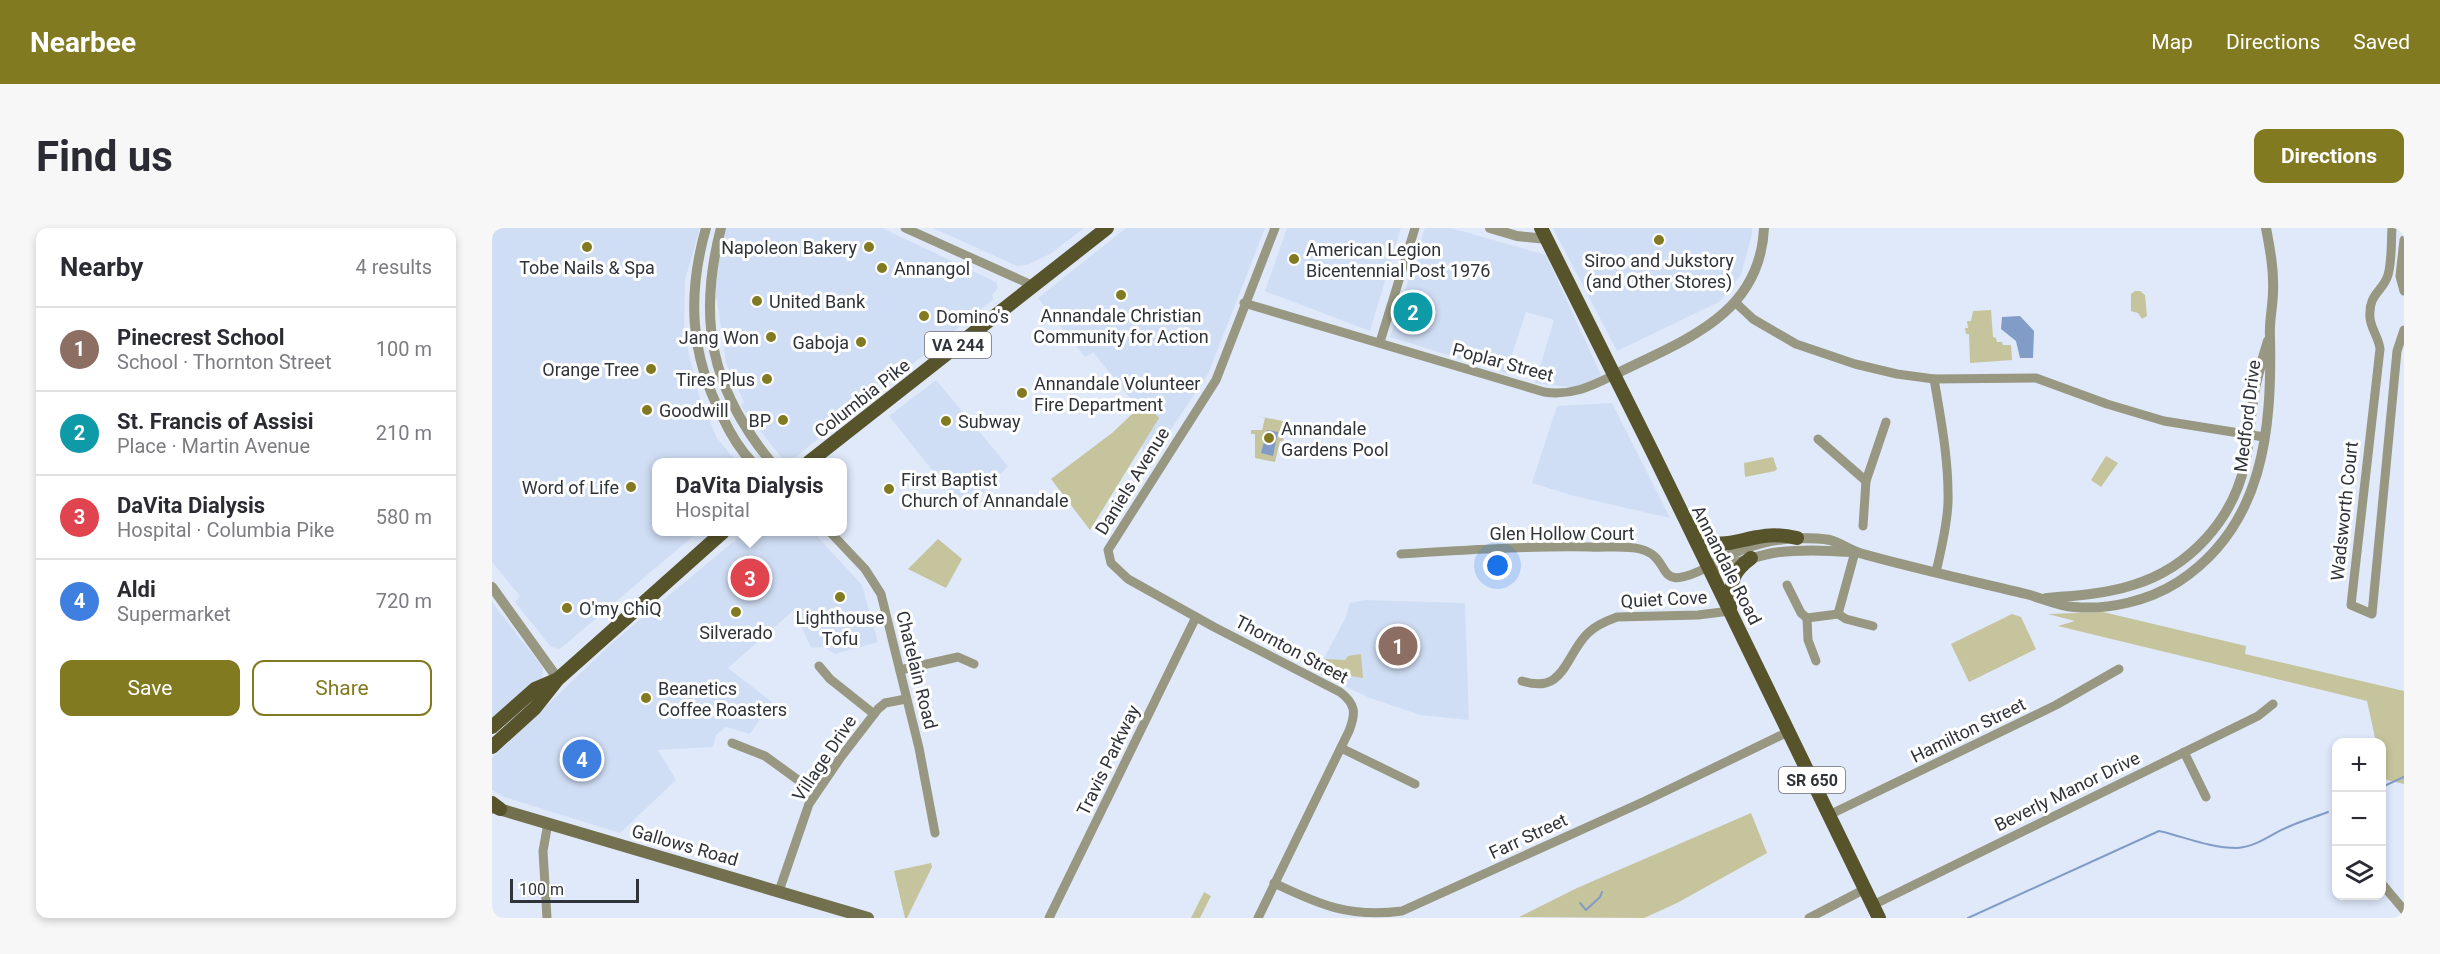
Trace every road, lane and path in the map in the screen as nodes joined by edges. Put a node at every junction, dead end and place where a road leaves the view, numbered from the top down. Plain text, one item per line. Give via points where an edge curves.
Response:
1 (706, 228) edge
2 (721, 228) edge
3 (905, 228) edge
4 (1107, 228) edge
5 (1275, 228) edge
6 (1415, 228) edge
7 (1491, 228) edge
8 (1764, 228) edge
9 (2266, 228) edge
10 (2392, 228) edge
11 (1544, 233) edge
12 (2404, 240) edge
13 (1034, 286) junction
14 (2404, 291) edge
15 (1245, 303) junction
16 (1736, 303) junction
17 (2404, 330) edge
18 (2270, 335) junction
19 (1380, 342) junction
20 (1614, 375) junction
21 (1934, 379) junction
22 (1886, 422) dead end
23 (2249, 435) junction
24 (2264, 437) junction
25 (1818, 439) dead end
26 (749, 458) edge
27 (768, 458) edge
28 (815, 458) edge
29 (1866, 481) junction
30 (1682, 514) junction
31 (1863, 526) dead end
32 (717, 536) edge
33 (835, 536) edge
34 (1797, 538) junction
35 (1854, 552) junction
36 (1401, 554) dead end
37 (1108, 557) joint
38 (1751, 558) junction
39 (2176, 564) junction
40 (1708, 567) junction
41 (1936, 572) junction
42 (2186, 577) junction
43 (1787, 585) dead end
44 (492, 586) edge
45 (2042, 598) junction
46 (1730, 611) junction
47 (1838, 614) junction
48 (1196, 617) junction
49 (1807, 618) junction
50 (1873, 626) dead end
51 (1816, 660) dead end
52 (974, 664) dead end
53 (819, 666) dead end
54 (2119, 669) dead end
55 (900, 670) junction
56 (558, 679) junction
57 (1522, 681) dead end
58 (906, 699) junction
59 (2273, 704) dead end
60 (874, 714) junction
61 (492, 728) edge
62 (1788, 732) junction
63 (732, 743) dead end
64 (492, 747) edge
65 (1341, 747) junction
66 (2184, 752) junction
67 (1415, 784) dead end
68 (816, 793) junction
69 (2206, 797) dead end
70 (495, 807) edge
71 (1829, 815) junction
72 (548, 824) junction
73 (935, 833) dead end
74 (1274, 883) junction
75 (1865, 889) junction
76 (2386, 889) edge
77 (779, 891) junction
78 (1873, 905) junction
79 (2404, 910) edge
80 (547, 918) edge
81 (868, 918) edge
82 (1049, 918) edge
83 (1258, 918) edge
84 (1809, 918) edge
85 (1879, 918) edge

1 - 26 street via 696,272 695,335 705,379 717,407
2 - 27 street via 710,294 717,364 734,411
3 - 13 street
4 - 13 main road, Columbia Pike / VA 244
5 - 15 street, Daniels Avenue
6 - 19 street
7 - 11 street via 1517,236
8 - 16 street via 1758,262
9 - 18 street, Medford Drive via 2273,278
10 - 17 street, Wadsworth Court via 2388,275 2371,304 2370,318 2380,349 2351,605 2372,614 2397,351
11 - 20 main road, Annandale Road / SR 650
12 - 14 street via 2400,276
13 - 28 main road, Columbia Pike / VA 244
15 - 19 street, Poplar Street
15 - 37 street, Daniels Avenue via 1216,380 1119,531
16 - 20 street via 1703,330
16 - 21 street via 1753,319 1796,344 1855,364
18 - 23 street, Medford Drive via 2254,393
18 - 24 street, Medford Drive via 2271,375
19 - 20 street, Poplar Street via 1557,394 1581,391
20 - 30 main road, Annandale Road / SR 650
21 - 23 street via 2036,378 2164,420
21 - 41 street via 1946,450 1948,504
22 - 29 street
23 - 24 street
23 - 39 street, Medford Drive via 2242,477 2229,507 2208,537
24 - 42 street, Medford Drive via 2253,492 2239,520 2230,535
25 - 29 street
29 - 31 street
30 - 34 main road via 1705,540 1719,544 1776,535
30 - 40 main road, Annandale Road / SR 650
32 - 56 main road
33 - 55 street, Chatelain Road via 865,569 881,594
34 - 35 street, Medford Drive via 1831,541
34 - 40 street, Medford Drive via 1749,547
35 - 38 street, Medford Drive via 1808,550
35 - 41 street, Medford Drive
35 - 47 street
36 - 40 street, Glen Hollow Court via 1540,546 1640,549 1656,558 1672,578 1688,577
37 - 48 street, Thornton Street via 1128,579
38 - 40 street, Medford Drive via 1723,567
38 - 46 main road via 1732,579
39 - 42 street
39 - 45 street, Medford Drive via 2115,590
40 - 46 main road, Annandale Road / SR 650
41 - 45 street, Medford Drive
42 - 45 street, Medford Drive via 2156,594 2104,607 2072,608
43 - 49 street
44 - 56 street
46 - 57 street, Quiet Cove via 1617,617 1605,621 1587,634 1555,679 1539,684
46 - 62 main road, Annandale Road / SR 650
47 - 49 street
47 - 50 street
48 - 65 street, Thornton Street via 1349,698 1355,716
48 - 82 street, Travis Parkway
49 - 51 street via 1808,640
52 - 55 street via 958,657
53 - 60 street
54 - 71 street, Hamilton Street via 2056,705
55 - 58 street, Chatelain Road
56 - 61 main road via 535,689
56 - 64 main road via 535,708
58 - 60 street, Village Drive via 885,703
58 - 73 street, Chatelain Road
59 - 66 street, Beverly Manor Drive via 2258,716
60 - 68 street, Village Drive
62 - 71 main road, Annandale Road / SR 650
62 - 74 street, Farr Street via 1686,783 1402,911 1351,914
63 - 68 street via 765,756
65 - 67 street
65 - 74 street, Thornton Street
66 - 69 street
66 - 78 street, Beverly Manor Drive
68 - 77 street, Village Drive via 802,820
70 - 72 main road, Gallows Road
71 - 75 main road, Annandale Road / SR 650
72 - 77 main road, Gallows Road
72 - 80 street via 543,851
74 - 83 street, Thornton Street
75 - 78 main road, Annandale Road / SR 650
75 - 84 street
76 - 79 street
77 - 81 main road, Gallows Road
78 - 85 main road, Annandale Road / SR 650

